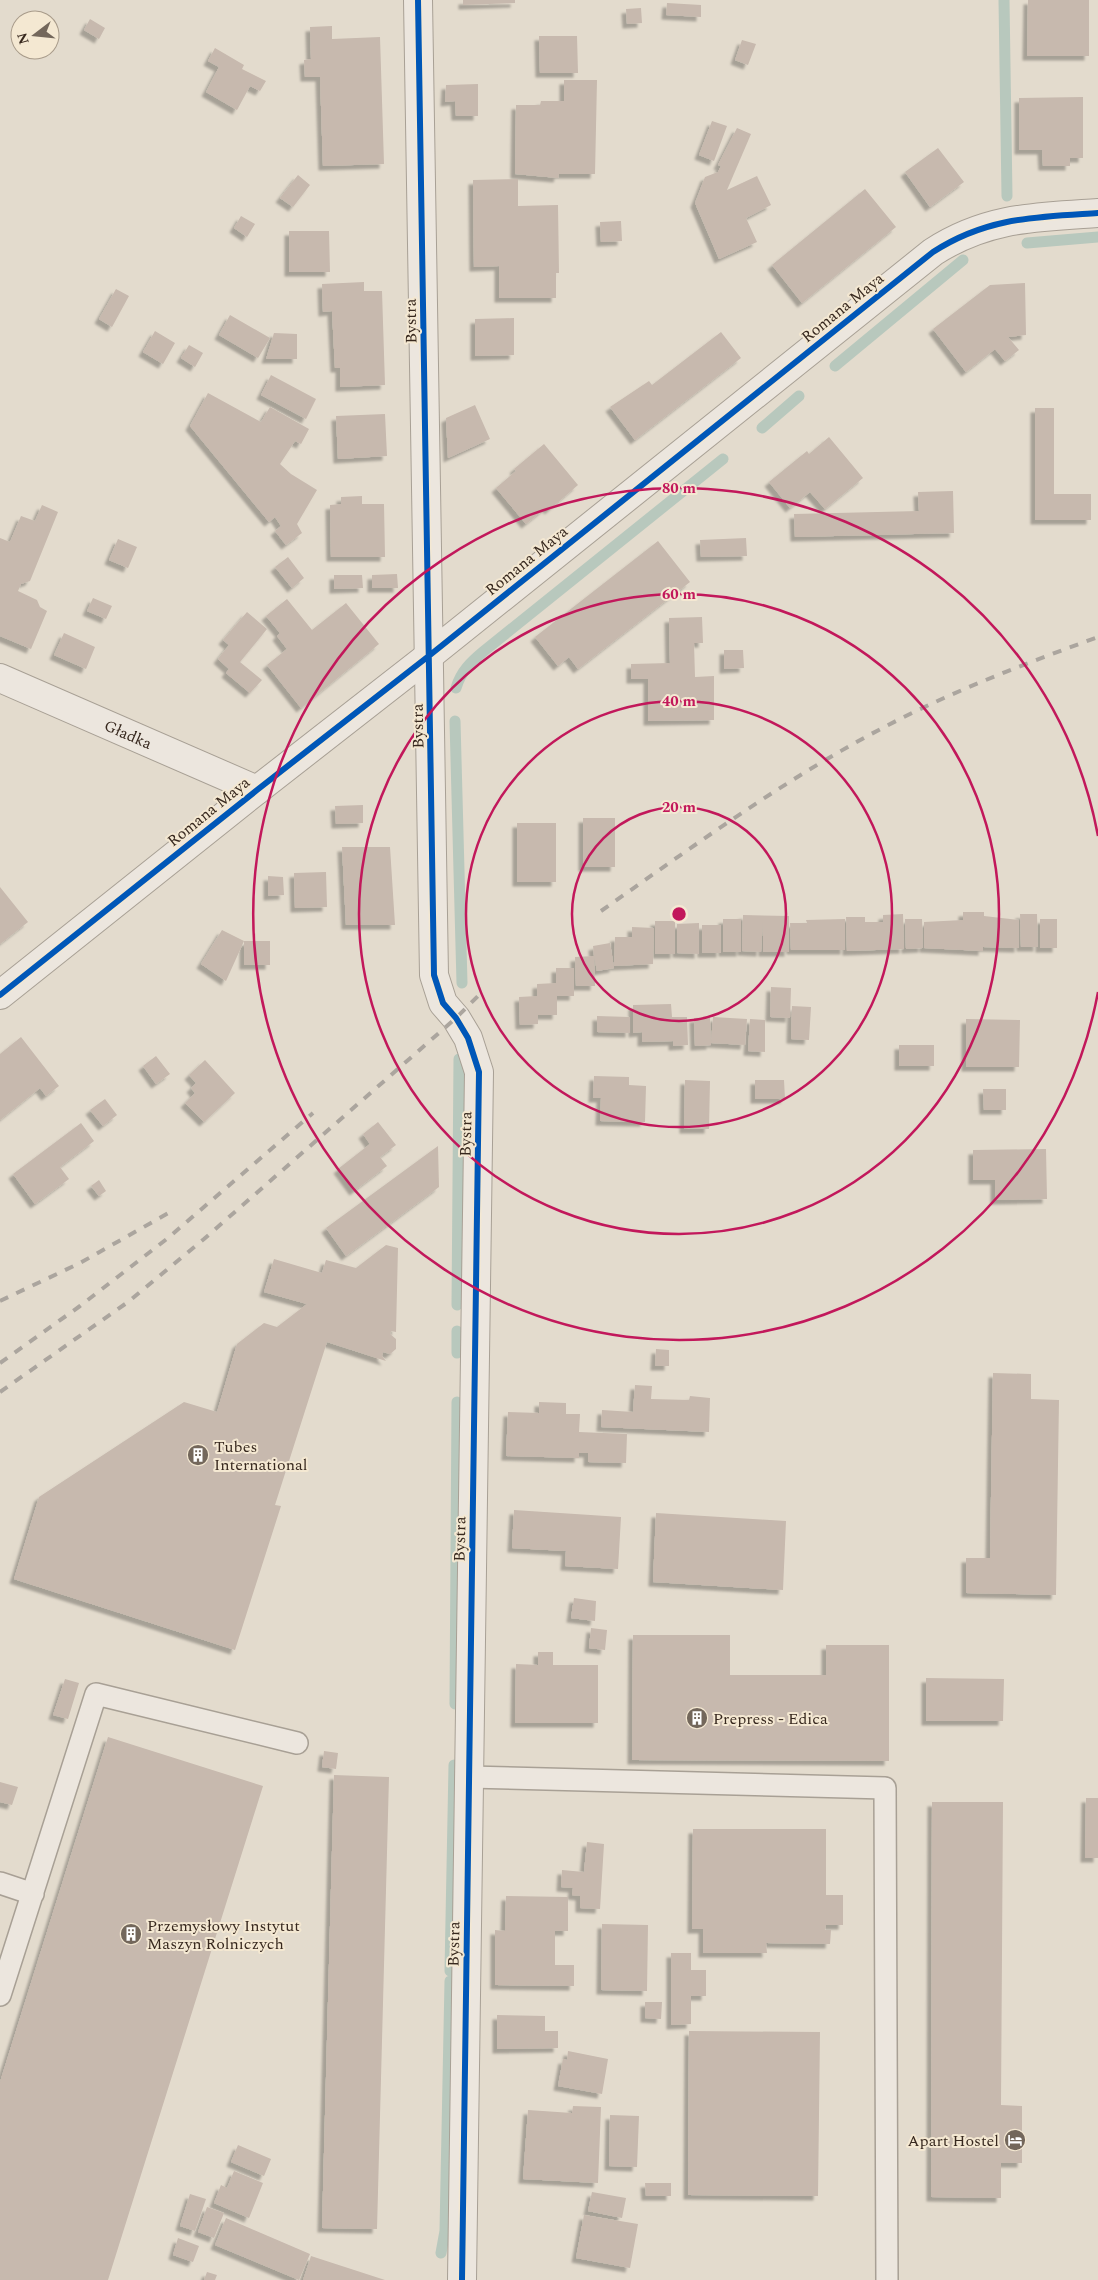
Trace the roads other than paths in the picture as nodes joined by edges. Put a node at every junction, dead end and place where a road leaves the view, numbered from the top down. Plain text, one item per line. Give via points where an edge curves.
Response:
1 (418, 0) edge
2 (1098, 213) edge
3 (430, 655) junction
4 (0, 678) edge
5 (257, 790) junction
6 (0, 995) edge
7 (297, 1743) dead end
8 (469, 1777) junction
9 (0, 1884) edge
10 (33, 1894) junction
11 (0, 1995) edge
12 (462, 2280) edge
13 (887, 2280) edge

1 - 3 street, Bystra
2 - 3 street, Romana Maya via 999,222 969,231 932,252
3 - 5 street, Romana Maya
3 - 8 street, Bystra via 434,975 443,1003 468,1038 479,1072
4 - 5 street, Gładka
5 - 6 street, Romana Maya
7 - 10 lane via 96,1694
8 - 12 street, Bystra
8 - 13 lane via 885,1788
9 - 10 lane
10 - 11 lane

